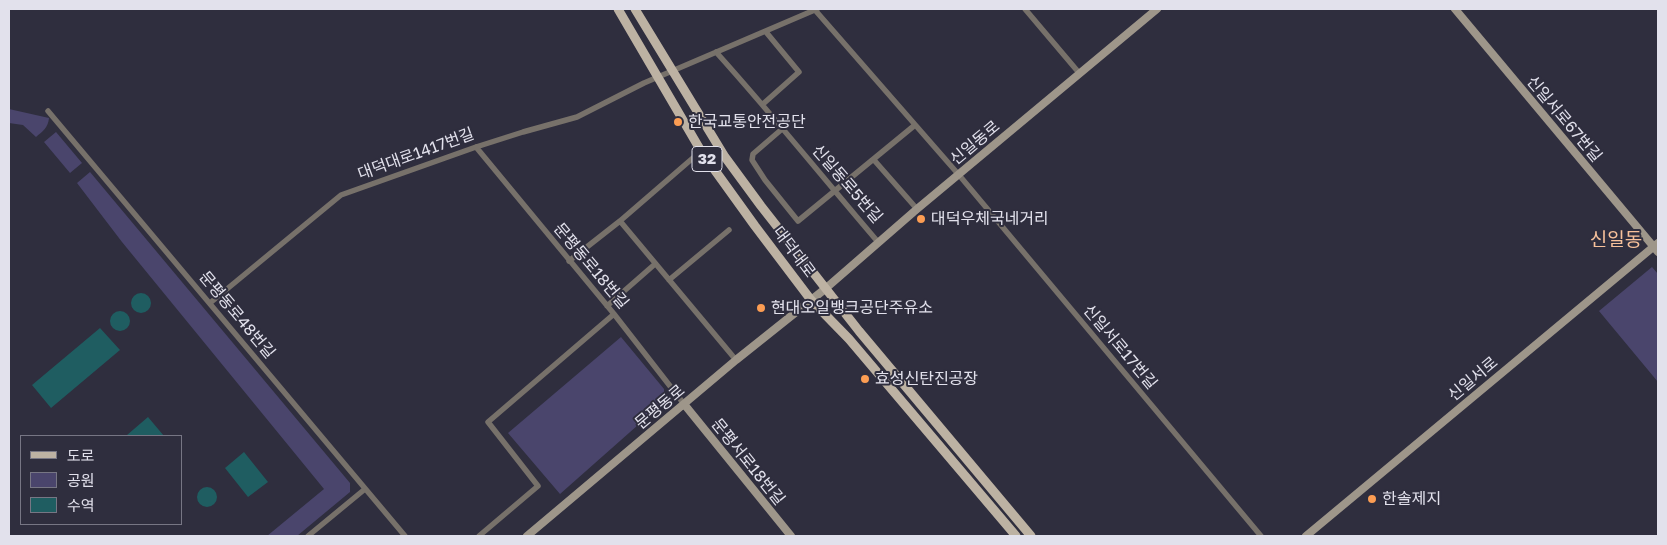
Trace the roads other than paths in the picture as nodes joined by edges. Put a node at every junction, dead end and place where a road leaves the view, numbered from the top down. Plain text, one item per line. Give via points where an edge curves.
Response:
1 (618, 9) edge
2 (635, 9) edge
3 (816, 9) edge
4 (1025, 9) edge
5 (1157, 9) edge
6 (1454, 9) edge
7 (766, 32) junction
8 (716, 52) junction
9 (674, 71) junction
10 (1080, 74) junction
11 (658, 78) junction
12 (763, 104) junction
13 (48, 111) dead end
14 (915, 124) junction
15 (782, 129) junction
16 (476, 146) junction
17 (701, 151) junction
18 (874, 160) junction
19 (959, 175) junction
20 (835, 191) junction
21 (917, 209) junction
22 (620, 221) junction
23 (729, 230) dead end
24 (878, 242) junction
25 (1657, 247) edge
26 (568, 261) junction
27 (655, 264) junction
28 (669, 280) junction
29 (825, 289) junction
30 (811, 300) junction
31 (210, 303) junction
32 (607, 306) junction
33 (614, 314) junction
34 (736, 360) junction
35 (684, 404) junction
36 (365, 490) junction
37 (308, 536) edge
38 (405, 536) edge
39 (479, 536) edge
40 (527, 536) edge
41 (791, 536) edge
42 (1016, 536) edge
43 (1031, 536) edge
44 (1260, 536) edge
45 (1306, 536) edge

1 - 11 main road, 대덕대로 / 32
2 - 9 main road, 대덕대로 / 32
3 - 7 street, 대덕대로1417번길
3 - 14 street, 신일서로17번길
4 - 10 street
5 - 10 main road, 신일동로
6 - 25 main road, 신일서로67번길
7 - 8 street, 대덕대로1417번길
7 - 12 street via 799,72
8 - 9 street, 대덕대로1417번길
8 - 12 street, 신일동로5번길
9 - 11 street, 대덕대로1417번길
9 - 29 main road, 대덕대로 / 32 via 725,157
10 - 19 main road, 신일동로
11 - 16 street, 대덕대로1417번길 via 577,117
11 - 17 main road, 대덕대로 / 32
12 - 15 street, 신일동로5번길
13 - 31 street, 문평동로48번길
14 - 18 street
14 - 19 street, 신일서로17번길
15 - 20 street, 신일동로5번길
15 - 20 street via 753,154 752,160 798,221
16 - 26 street, 문평동로18번길
16 - 31 street, 대덕대로1417번길 via 341,195
17 - 22 street
17 - 30 main road, 대덕대로 / 32
18 - 20 street
18 - 21 street
19 - 21 main road, 신일동로
19 - 44 street, 신일서로17번길
20 - 24 street, 신일동로5번길
21 - 24 main road, 신일동로
22 - 26 street
22 - 27 street
23 - 28 street
24 - 29 main road, 신일동로
25 - 45 main road, 신일서로
26 - 32 street, 문평동로18번길
27 - 28 street
27 - 32 street
28 - 34 street
29 - 30 main road, 신일동로
29 - 43 main road, 대덕대로 / 32
30 - 34 main road, 문평동로
30 - 42 main road, 대덕대로 / 32 via 856,346
31 - 36 street, 문평동로48번길
32 - 33 street, 문평동로18번길
33 - 35 street, 문평동로18번길
33 - 39 street via 488,422 538,486
34 - 35 main road, 문평동로
35 - 40 main road, 문평동로
35 - 41 main road, 문평서로18번길
36 - 37 street
36 - 38 street, 문평동로48번길

